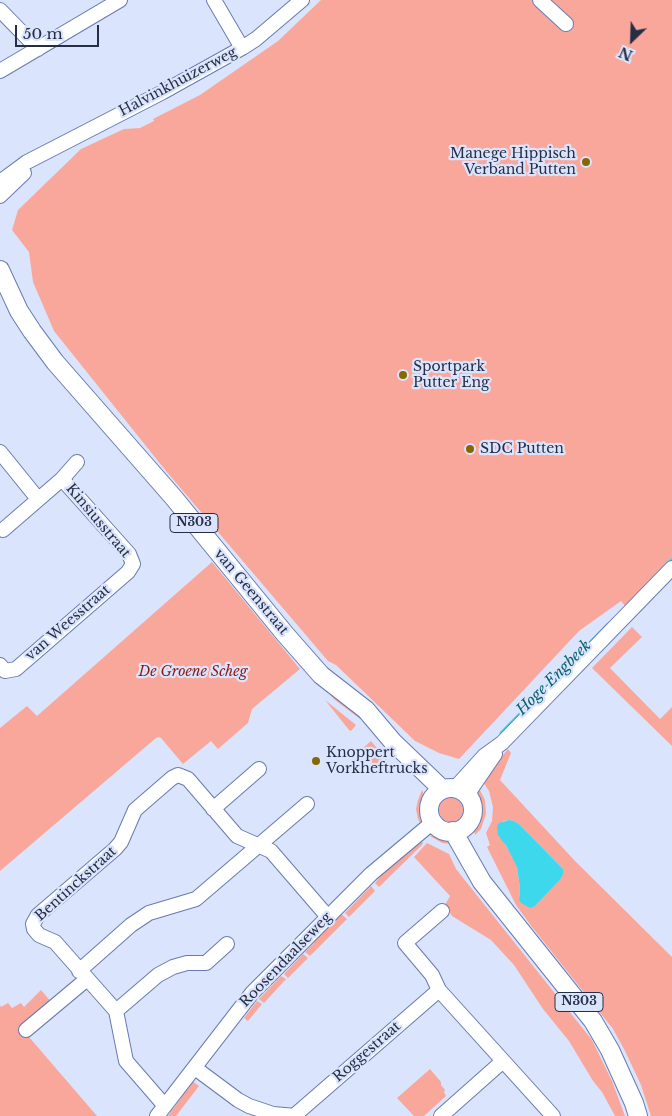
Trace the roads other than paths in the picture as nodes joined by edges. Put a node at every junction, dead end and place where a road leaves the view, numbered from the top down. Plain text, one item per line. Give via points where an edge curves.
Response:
1 (120, 0) edge
2 (214, 0) edge
3 (302, 0) edge
4 (540, 0) edge
5 (0, 10) edge
6 (566, 24) dead end
7 (242, 48) junction
8 (38, 49) junction
9 (0, 71) edge
10 (47, 152) junction
11 (0, 182) edge
12 (0, 196) edge
13 (0, 270) edge
14 (4, 285) edge
15 (0, 452) edge
16 (77, 462) dead end
17 (62, 479) junction
18 (38, 499) junction
19 (3, 530) dead end
20 (133, 564) joint
21 (672, 568) edge
22 (0, 665) edge
23 (259, 769) dead end
24 (449, 792) junction
25 (307, 804) dead end
26 (213, 809) junction
27 (433, 822) junction
28 (459, 829) junction
29 (260, 845) junction
30 (442, 911) dead end
31 (328, 917) junction
32 (227, 944) dead end
33 (83, 975) junction
34 (439, 990) junction
35 (116, 1011) junction
36 (26, 1030) dead end
37 (503, 1061) junction
38 (195, 1068) junction
39 (161, 1111) edge
40 (296, 1116) edge
41 (441, 1116) edge
42 (553, 1116) edge
43 (638, 1116) edge

1 - 8 street
2 - 7 street
3 - 7 street, Halvinkhuizerweg
4 - 6 street
5 - 8 street
7 - 10 street, Halvinkhuizerweg
8 - 9 street
10 - 11 street, Halvinkhuizerweg
10 - 12 street, Halvinkhuizerweg
13 - 14 main road, van Geenstraat / N303
14 - 24 main road, van Geenstraat / N303 via 55,362 174,498 285,634 321,675 358,703 393,742
15 - 18 street
16 - 17 street, Kinsiusstraat
17 - 18 street, Kinsiusstraat
17 - 20 street, Kinsiusstraat via 129,554
18 - 19 street, Kinsiusstraat
20 - 22 street, van Weesstraat via 128,572 16,669 5,671
21 - 24 street via 502,743
23 - 26 street
24 - 27 main road via 429,810
24 - 28 main road via 472,802 471,818
25 - 29 street
26 - 29 street, Bentinckstraat via 237,836
26 - 33 street, Bentinckstraat via 188,779 178,775 172,778 135,810 115,849 38,915 33,924 34,930 55,942
27 - 28 main road via 443,829
27 - 31 street, Roosendaalseweg via 388,859
28 - 43 main road, N303 via 498,902 593,1021 610,1050
29 - 31 street, Bentinckstraat via 271,850
29 - 33 street via 196,899 150,913 131,925
30 - 34 street via 405,943 432,975
31 - 38 street, Roosendaalseweg via 252,994
32 - 35 street via 206,963 187,963 158,975
33 - 35 street, Bentinckstraat
33 - 36 street
34 - 37 street
34 - 40 street, Roggestraat
35 - 39 street via 126,1062
37 - 41 street
37 - 42 street
38 - 39 street, Roosendaalseweg
38 - 40 street via 249,1106 273,1114

